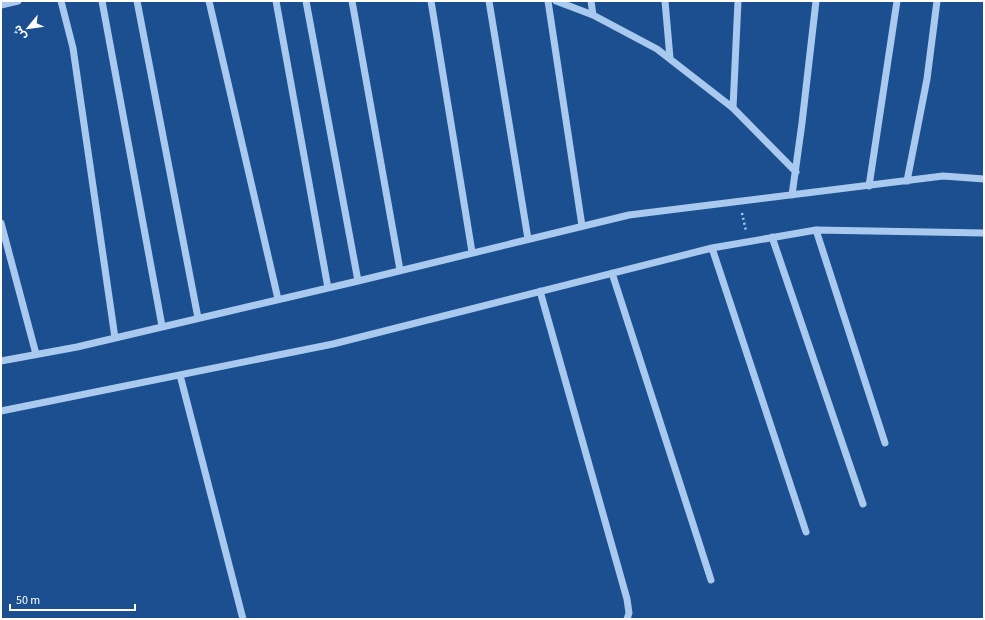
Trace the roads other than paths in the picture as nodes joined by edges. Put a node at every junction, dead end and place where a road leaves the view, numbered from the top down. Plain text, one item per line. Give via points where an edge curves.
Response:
1 (18, 1) edge
2 (61, 1) edge
3 (102, 1) edge
4 (137, 1) edge
5 (209, 1) edge
6 (276, 1) edge
7 (306, 1) edge
8 (352, 1) edge
9 (432, 1) edge
10 (489, 1) edge
11 (548, 1) edge
12 (556, 1) edge
13 (591, 1) edge
14 (665, 1) edge
15 (738, 1) edge
16 (816, 1) edge
17 (897, 1) edge
18 (937, 1) edge
19 (1, 5) edge
20 (594, 15) junction
21 (670, 58) junction
22 (733, 108) junction
23 (796, 172) junction
24 (984, 178) edge
25 (907, 181) junction
26 (869, 186) junction
27 (792, 195) junction
28 (1, 223) edge
29 (582, 226) junction
30 (816, 230) junction
31 (984, 233) edge
32 (772, 237) junction
33 (528, 239) junction
34 (712, 248) junction
35 (472, 252) junction
36 (400, 270) junction
37 (612, 273) junction
38 (358, 281) junction
39 (328, 288) junction
40 (540, 291) junction
41 (278, 299) junction
42 (198, 318) junction
43 (162, 326) junction
44 (115, 338) junction
45 (36, 354) junction
46 (1, 361) edge
47 (180, 375) junction
48 (1, 411) edge
49 (885, 443) dead end
50 (863, 504) dead end
51 (806, 532) dead end
52 (711, 580) dead end
53 (243, 619) edge
54 (627, 619) edge

1 - 19 street
2 - 44 street via 73,48
3 - 43 street
4 - 42 street
5 - 41 street
6 - 39 street
7 - 38 street
8 - 36 street
9 - 35 street
10 - 33 street
11 - 29 street
12 - 20 street
13 - 20 street
14 - 21 street
15 - 22 street
16 - 23 street
17 - 26 street
18 - 25 street via 927,79
20 - 21 street via 657,48
21 - 22 street
22 - 23 street
23 - 27 street
24 - 25 street via 943,176
25 - 26 street
26 - 27 street
27 - 29 street via 629,215
28 - 45 street
29 - 33 street
30 - 31 street
30 - 32 street
30 - 49 street
32 - 34 street
32 - 50 street
33 - 35 street
34 - 37 street
34 - 51 street
35 - 36 street
36 - 38 street
37 - 40 street
37 - 52 street
38 - 39 street
39 - 41 street
40 - 47 street via 333,344
40 - 54 street via 627,599
41 - 42 street
42 - 43 street
43 - 44 street
44 - 45 street
45 - 46 street
47 - 48 street
47 - 53 street

